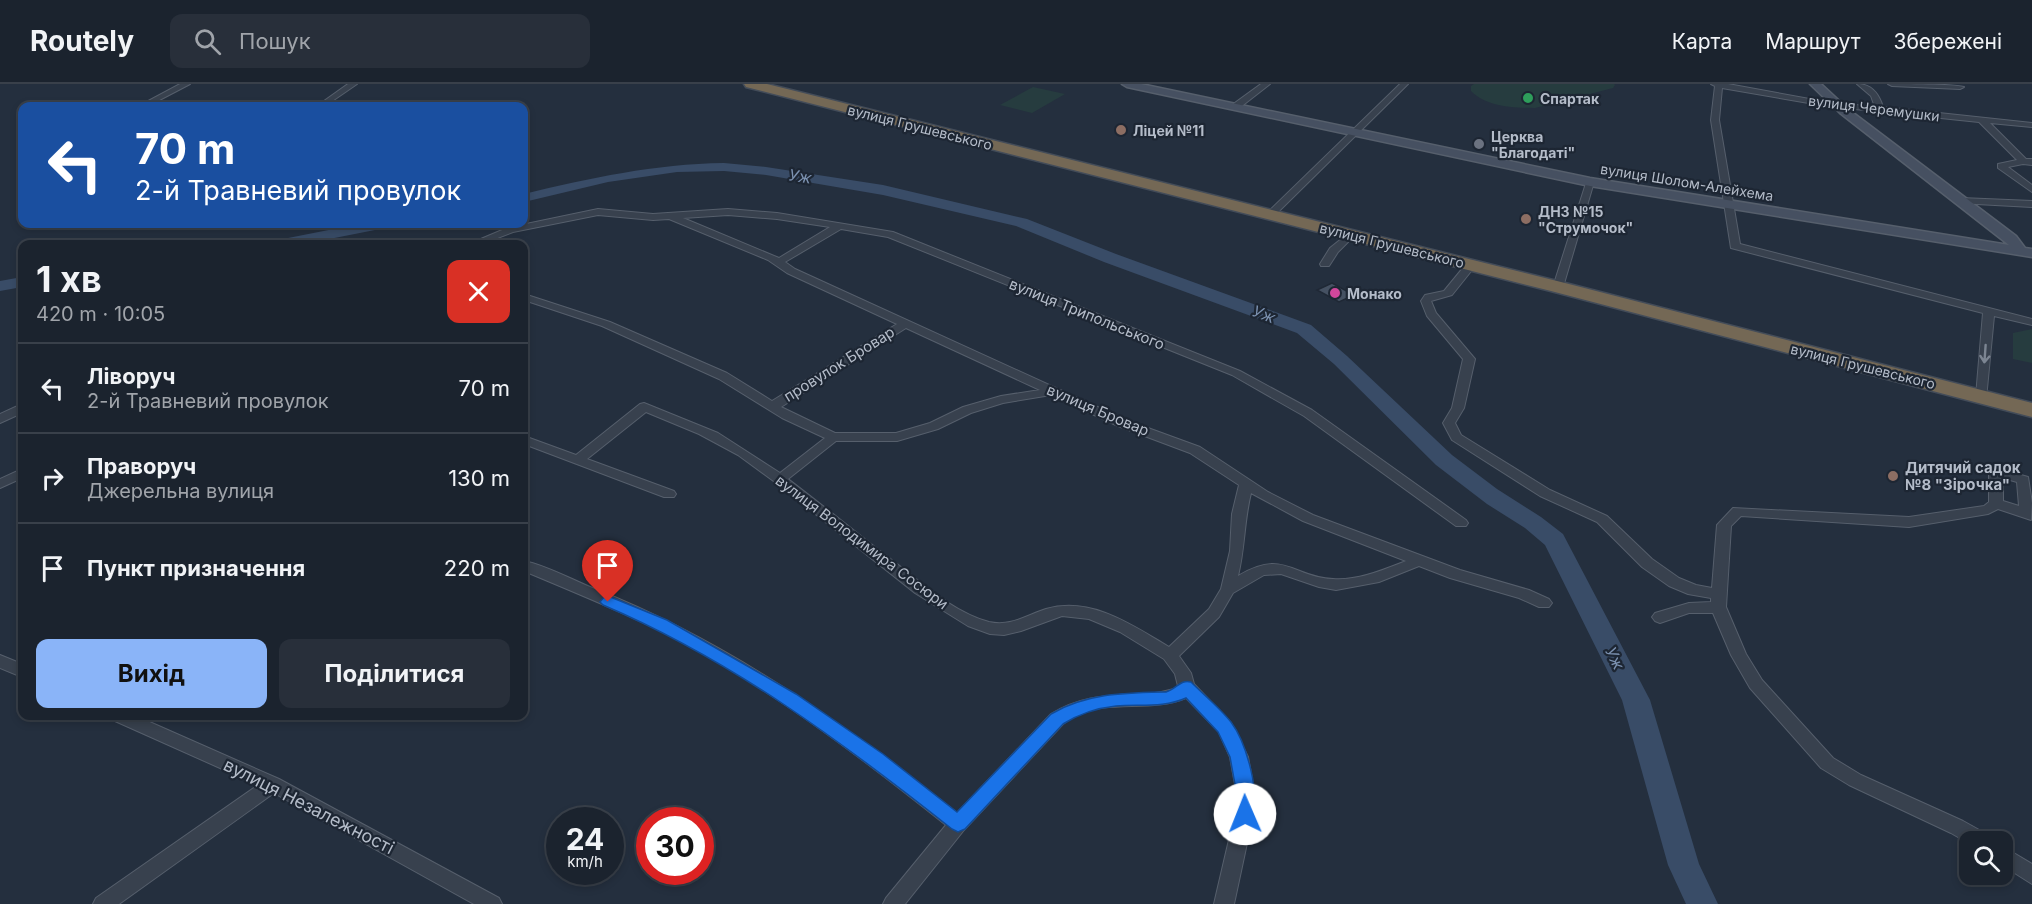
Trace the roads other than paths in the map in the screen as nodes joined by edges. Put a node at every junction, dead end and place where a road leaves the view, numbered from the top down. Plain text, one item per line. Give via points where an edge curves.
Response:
1 (186, 84) edge
2 (352, 84) edge
3 (751, 84) edge
4 (1127, 84) edge
5 (1266, 84) edge
6 (1404, 84) edge
7 (1718, 84) edge
8 (1815, 84) edge
9 (1861, 84) edge
10 (1892, 84) edge
11 (1962, 88) edge
12 (151, 102) edge
13 (327, 102) edge
14 (1839, 105) junction
15 (1235, 107) junction
16 (1880, 109) junction
17 (2032, 119) edge
18 (1982, 120) junction
19 (1997, 121) junction
20 (2032, 125) edge
21 (1355, 133) junction
22 (2028, 162) edge
23 (1590, 182) junction
24 (2032, 189) edge
25 (1961, 201) junction
26 (1728, 204) junction
27 (2032, 204) edge
28 (1270, 215) junction
29 (673, 217) junction
30 (528, 226) edge
31 (839, 226) junction
32 (519, 228) edge
33 (1350, 235) junction
34 (484, 240) edge
35 (2027, 252) edge
36 (779, 262) junction
37 (1325, 264) dead end
38 (1471, 265) junction
39 (1558, 287) junction
40 (528, 298) edge
41 (1989, 311) junction
42 (2032, 322) edge
43 (906, 323) junction
44 (1053, 391) junction
45 (1982, 396) junction
46 (773, 406) junction
47 (18, 410) edge
48 (2032, 410) edge
49 (0, 419) edge
50 (833, 437) junction
51 (528, 442) edge
52 (577, 460) junction
53 (18, 475) edge
54 (780, 481) junction
55 (2027, 481) edge
56 (0, 484) edge
57 (1246, 485) junction
58 (669, 494) dead end
59 (1996, 504) junction
60 (2029, 513) edge
61 (1461, 523) dead end
62 (1419, 560) junction
63 (528, 568) edge
64 (1228, 589) junction
65 (1718, 601) junction
66 (1544, 603) dead end
67 (1660, 617) dead end
68 (1170, 656) junction
69 (0, 661) edge
70 (18, 669) edge
71 (1186, 687) junction
72 (130, 720) edge
73 (273, 784) junction
74 (958, 824) junction
75 (1964, 831) edge
76 (2013, 862) edge
77 (2032, 875) edge
78 (103, 904) edge
79 (492, 904) edge
80 (893, 904) edge
81 (1224, 904) edge

1 - 12 street
2 - 13 street
3 - 28 highway, вулиця Грушевського
4 - 15 street, вулиця Шолом-Алейхема
5 - 15 street
6 - 21 street
7 - 14 street, вулиця Черемушки
7 - 26 street via 1715,120
8 - 14 street
9 - 16 street via 1875,95
10 - 11 street
14 - 16 street, вулиця Черемушки
14 - 25 street
15 - 21 street, вулиця Шолом-Алейхема
16 - 18 street, вулиця Черемушки
17 - 19 street, вулиця Черемушки
18 - 19 street, вулиця Черемушки
18 - 22 street
19 - 20 street, вулиця Черемушки
21 - 23 street, вулиця Шолом-Алейхема
21 - 28 street
22 - 24 street via 2001,166
23 - 26 street, вулиця Шолом-Алейхема
23 - 39 street
25 - 27 street
25 - 35 street
26 - 35 street, вулиця Шолом-Алейхема
26 - 41 street via 1735,246
28 - 33 highway, вулиця Грушевського
29 - 30 street via 584,213
29 - 31 street, вулиця Трипольського via 728,212
29 - 36 street, вулиця Бровар
31 - 36 street
31 - 61 street, вулиця Трипольського via 908,240 1236,373 1308,413
32 - 34 street
33 - 37 street
33 - 38 highway, вулиця Грушевського
36 - 43 street, вулиця Бровар
38 - 39 highway, вулиця Грушевського
38 - 65 street via 1448,293 1426,301 1428,311 1469,359 1458,408 1449,423 1456,437 1545,493 1602,519 1674,582
39 - 45 highway, вулиця Грушевського
40 - 46 street via 606,324 723,376
41 - 42 street
41 -> 45 street
43 - 44 street, вулиця Бровар
43 - 46 street, провулок Бровар
44 - 50 street via 967,410 908,435
44 - 57 street, вулиця Бровар via 1122,423 1195,450
45 - 48 highway, вулиця Грушевського
46 - 50 street
47 - 49 street
50 - 54 street via 823,449 786,471
51 - 52 street
52 - 54 street, вулиця Володимира Сосюри via 644,406 710,434
52 - 58 street
53 - 56 street
54 - 68 street, вулиця Володимира Сосюри via 926,593 971,621 988,628 1011,630 1058,611 1075,610 1113,622
55 - 59 street via 1996,472
55 - 60 street
57 - 62 street, вулиця Бровар via 1308,518
57 - 64 street
59 - 60 street
59 - 65 street via 1988,510 1909,522 1738,511 1725,525
62 - 64 street via 1353,585 1324,584 1287,569 1266,569
62 - 66 street, вулиця Бровар
63 - 74 street via 661,624 717,654 800,705
64 - 68 street via 1214,614
65 - 67 street
65 - 75 street via 1739,655 1756,684 1827,763
68 - 71 street via 1183,673
69 - 70 street
71 - 74 street via 1180,694 1166,698 1114,700 1075,708 1057,719
71 - 81 street via 1225,728 1239,757 1247,801
72 - 73 street, вулиця Незалежності
73 - 78 street
73 - 79 street, вулиця Незалежності
74 - 80 street
76 - 77 street

